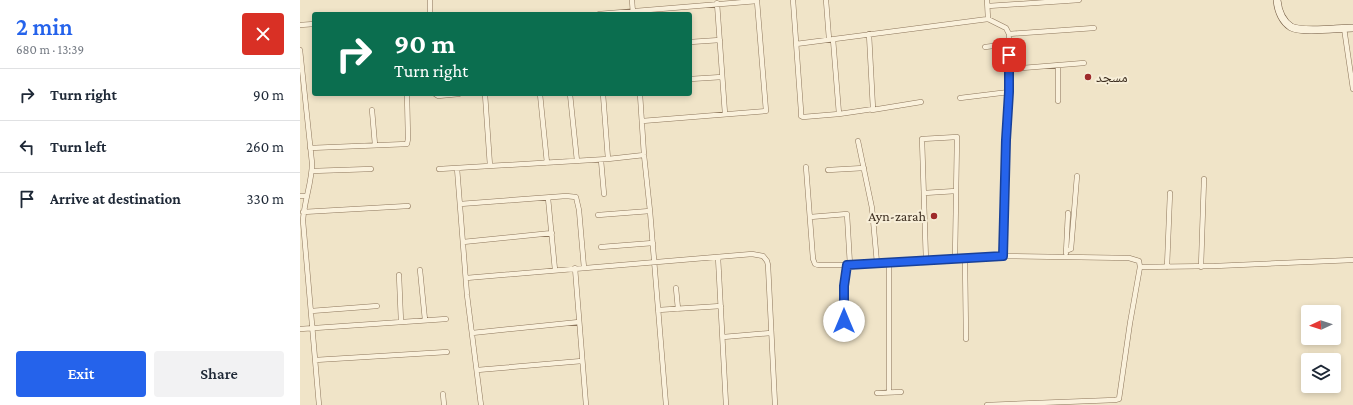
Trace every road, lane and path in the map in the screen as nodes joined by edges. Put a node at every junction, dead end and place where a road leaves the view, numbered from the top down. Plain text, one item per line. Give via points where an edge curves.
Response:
1 (430, 0) edge
2 (632, 0) edge
3 (757, 0) edge
4 (793, 0) edge
5 (826, 0) edge
6 (987, 0) edge
7 (1079, 0) edge
8 (1277, 0) edge
9 (726, 1) edge
10 (717, 3) junction
11 (988, 6) junction
12 (430, 12) edge
13 (633, 12) edge
14 (641, 12) edge
15 (988, 19) junction
16 (312, 24) edge
17 (300, 25) edge
18 (1094, 28) dead end
19 (1344, 28) junction
20 (1353, 28) edge
21 (869, 34) junction
22 (1009, 34) junction
23 (831, 39) junction
24 (720, 40) junction
25 (692, 42) edge
26 (796, 44) junction
27 (1009, 44) junction
28 (985, 46) dead end
29 (300, 50) edge
30 (1084, 63) dead end
31 (1058, 65) junction
32 (1010, 69) junction
33 (301, 74) edge
34 (722, 77) junction
35 (692, 79) edge
36 (1353, 89) edge
37 (1009, 92) junction
38 (407, 96) edge
39 (485, 96) edge
40 (540, 96) edge
41 (570, 96) edge
42 (603, 96) edge
43 (640, 96) edge
44 (960, 98) dead end
45 (1058, 101) dead end
46 (921, 102) dead end
47 (372, 110) dead end
48 (872, 110) junction
49 (725, 114) junction
50 (839, 114) junction
51 (642, 121) junction
52 (858, 141) dead end
53 (375, 145) junction
54 (310, 148) junction
55 (644, 155) junction
56 (608, 159) junction
57 (601, 160) junction
58 (577, 161) junction
59 (547, 163) junction
60 (490, 166) junction
61 (806, 167) dead end
62 (457, 168) junction
63 (864, 168) junction
64 (371, 169) dead end
65 (439, 169) dead end
66 (828, 170) dead end
67 (312, 171) junction
68 (1077, 176) dead end
69 (1204, 179) dead end
70 (956, 191) junction
71 (924, 193) junction
72 (1170, 193) dead end
73 (604, 194) dead end
74 (300, 196) edge
75 (306, 196) junction
76 (548, 198) junction
77 (460, 204) junction
78 (408, 206) dead end
79 (650, 211) junction
80 (303, 212) junction
81 (1068, 212) dead end
82 (598, 215) dead end
83 (810, 217) junction
84 (552, 233) junction
85 (463, 242) junction
86 (653, 243) junction
87 (601, 247) dead end
88 (1066, 251) junction
89 (1003, 256) junction
90 (718, 257) junction
91 (1066, 257) junction
92 (956, 259) junction
93 (965, 259) junction
94 (1353, 260) edge
95 (926, 261) junction
96 (654, 262) junction
97 (877, 263) junction
98 (888, 263) junction
99 (848, 265) junction
100 (1140, 267) junction
101 (1167, 267) junction
102 (1201, 267) junction
103 (575, 268) junction
104 (584, 268) junction
105 (420, 270) dead end
106 (555, 270) junction
107 (398, 275) dead end
108 (466, 278) junction
109 (676, 288) dead end
110 (377, 306) dead end
111 (721, 306) junction
112 (678, 309) junction
113 (658, 310) junction
114 (312, 311) junction
115 (446, 319) dead end
116 (425, 320) junction
117 (401, 322) junction
118 (579, 322) junction
119 (313, 328) junction
120 (300, 329) edge
121 (771, 332) junction
122 (472, 333) junction
123 (844, 334) dead end
124 (723, 337) junction
125 (966, 339) dead end
126 (447, 352) dead end
127 (315, 360) junction
128 (582, 361) junction
129 (477, 370) junction
130 (890, 392) junction
131 (901, 392) dead end
132 (877, 393) dead end
133 (443, 394) dead end
134 (1017, 404) edge
135 (319, 405) edge
136 (444, 405) edge
137 (481, 405) edge
138 (586, 405) edge
139 (666, 405) edge
140 (726, 405) edge
141 (775, 405) edge
142 (987, 405) edge

1 - 12 street
2 - 13 street
3 - 9 street
3 - 49 street via 767,109
4 - 26 street
5 - 23 street
6 - 11 street
7 - 11 street
8 - 19 main road via 1283,19 1291,27 1301,30
9 - 10 street
10 - 14 street
10 - 24 street
11 - 15 street
15 - 21 street
15 - 22 street via 1006,28
16 - 17 street
18 - 22 street
19 - 20 main road
19 - 36 street
21 - 23 street
21 - 48 street
22 - 27 street
23 - 26 street
23 - 50 street
24 - 25 street
24 - 34 street
26 - 50 street via 802,116 805,118
27 - 28 street
27 - 32 street
29 - 33 street
30 - 31 street
31 - 32 street
31 - 45 street
32 - 37 street
33 - 54 street
34 - 35 street
34 - 49 street
37 - 44 street
37 - 89 street
38 - 53 street via 407,144
39 - 60 street
40 - 59 street
41 - 58 street
42 - 56 street
43 - 51 street
46 - 48 street
47 - 53 street
48 - 50 street
49 - 51 street
51 - 55 street
52 - 63 street
53 - 54 street
54 - 67 street
55 - 56 street
55 - 79 street
56 - 57 street
57 - 58 street
57 - 73 street
58 - 59 street
59 - 60 street
60 - 62 street
61 - 83 street
62 - 65 street
62 - 77 street
63 - 66 street
63 - 97 street via 872,208
64 - 67 street
67 - 75 street
68 - 88 street via 1071,248
69 - 102 street
70 - 71 street
70 - 71 street via 957,137 922,138
70 - 92 street
71 - 95 street
72 - 101 street
74 - 75 street
75 - 80 street
76 - 77 street
76 - 84 street
76 - 104 street via 573,196 577,199
77 - 85 street
78 - 80 street
79 - 82 street
79 - 86 street
80 - 114 street
81 - 88 street
83 - 99 street via 815,264
83 - 99 street via 847,214
84 - 85 street
84 - 106 street
85 - 108 street
86 - 87 street
86 - 96 street
88 - 91 street
89 - 91 street
89 - 93 street
90 - 96 street
90 - 111 street
90 - 121 street via 758,254 765,258 768,265
91 - 100 street via 1134,258 1139,261
92 - 93 street
92 - 95 street
93 - 125 street
94 - 102 street
95 - 98 street
96 - 104 street
96 - 113 street
97 - 98 street
97 - 99 street
98 - 130 street
99 - 123 street via 844,286
100 - 101 street
100 - 134 street via 1118,399
101 - 102 street
103 - 104 street
103 - 106 street
103 - 118 street
105 - 116 street
106 - 108 street
107 - 117 street
108 - 122 street
109 - 112 street
110 - 114 street
111 - 112 street
111 - 124 street
112 - 113 street
113 - 139 street
114 - 119 street
115 - 116 street
116 - 117 street
117 - 119 street
118 - 122 street
118 - 128 street
119 - 120 street
119 - 127 street
121 - 124 street
121 - 141 street
122 - 129 street
124 - 140 street
126 - 127 street
127 - 135 street
128 - 129 street
128 - 138 street
129 - 137 street
130 - 131 street
130 - 132 street
133 - 136 street
134 - 142 street

